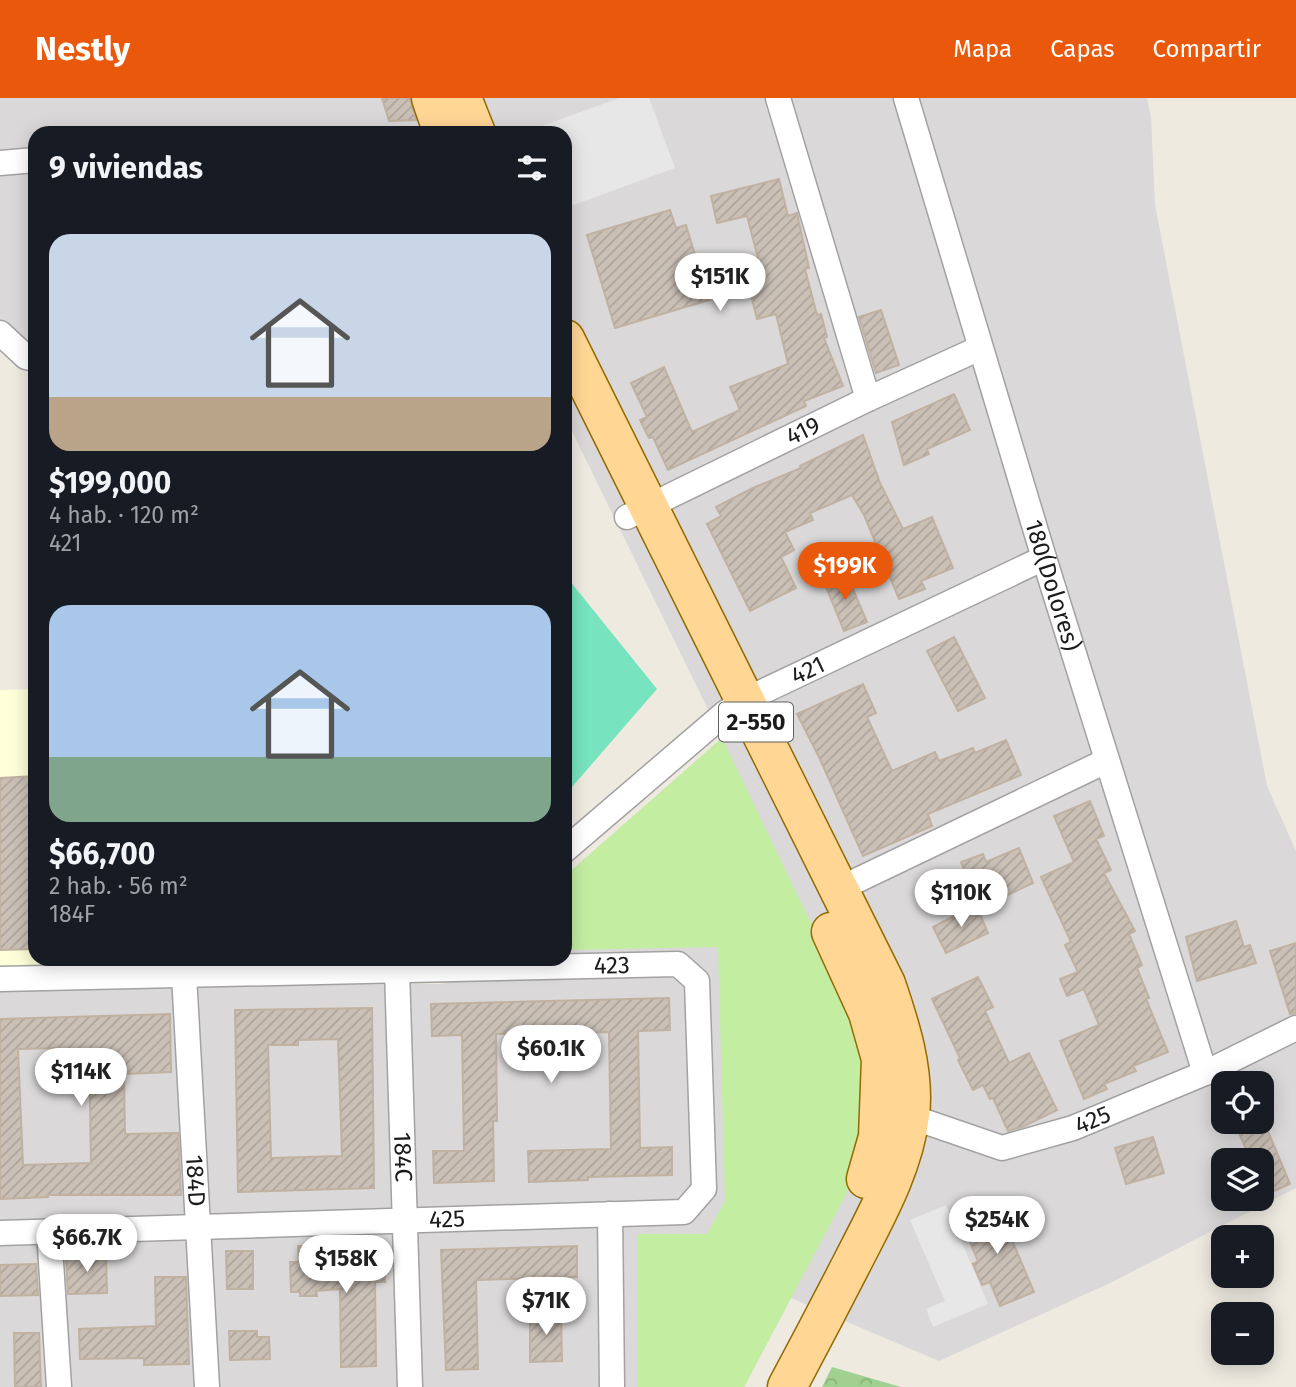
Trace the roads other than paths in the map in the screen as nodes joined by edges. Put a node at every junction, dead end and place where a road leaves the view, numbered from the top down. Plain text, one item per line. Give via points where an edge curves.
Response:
1 (462, 98) edge
2 (778, 98) edge
3 (906, 98) edge
4 (445, 126) edge
5 (28, 161) edge
6 (0, 163) edge
7 (0, 333) edge
8 (980, 348) junction
9 (572, 356) edge
10 (28, 357) edge
11 (868, 399) junction
12 (572, 409) edge
13 (638, 512) junction
14 (1044, 558) junction
15 (735, 706) junction
16 (1106, 761) junction
17 (572, 844) edge
18 (838, 890) junction
19 (572, 964) edge
20 (423, 966) edge
21 (397, 970) junction
22 (184, 975) junction
23 (0, 979) edge
24 (1296, 1028) edge
25 (1205, 1073) junction
26 (895, 1111) junction
27 (684, 1212) joint
28 (610, 1214) junction
29 (405, 1221) junction
30 (198, 1227) junction
31 (49, 1231) junction
32 (0, 1233) edge
33 (59, 1387) edge
34 (207, 1387) edge
35 (410, 1387) edge
36 (612, 1387) edge
37 (760, 1387) edge
38 (787, 1387) edge

1 - 4 main road
2 - 11 street
3 - 8 street, 180(Dolores)
5 - 6 street
7 - 10 street
8 - 11 street, 419
8 - 14 street, 180(Dolores)
9 - 13 main road, 2-550
11 - 13 street, 419
12 - 13 main road, 2-550
13 - 15 main road, 2-550
14 - 15 street, 421
14 - 16 street, 180(Dolores)
15 - 17 street, 421
15 - 18 main road, 2-550
15 - 26 main road, 2-550 via 868,1013
16 - 18 street
16 - 25 street, 180(Dolores)
18 - 26 main road, 2-550 via 886,984 897,1016 910,1077
19 - 27 street, 423 via 678,964 697,981 704,1189
20 - 21 street, 423
21 - 22 street, 423
21 - 29 street, 184C
22 - 23 street, 423
22 - 30 street, 184D
24 - 25 street, 425
25 - 26 street, 425 via 1073,1128 1002,1148
26 - 37 main road, 2-550 via 878,1137 866,1179
26 - 38 main road, 2-550 via 901,1152 886,1196
27 - 28 street, 425
28 - 29 street, 425
28 - 36 street
29 - 30 street, 425
29 - 35 street, 184C
30 - 31 street, 425
30 - 34 street, 184D
31 - 32 street, 425
31 - 33 street

